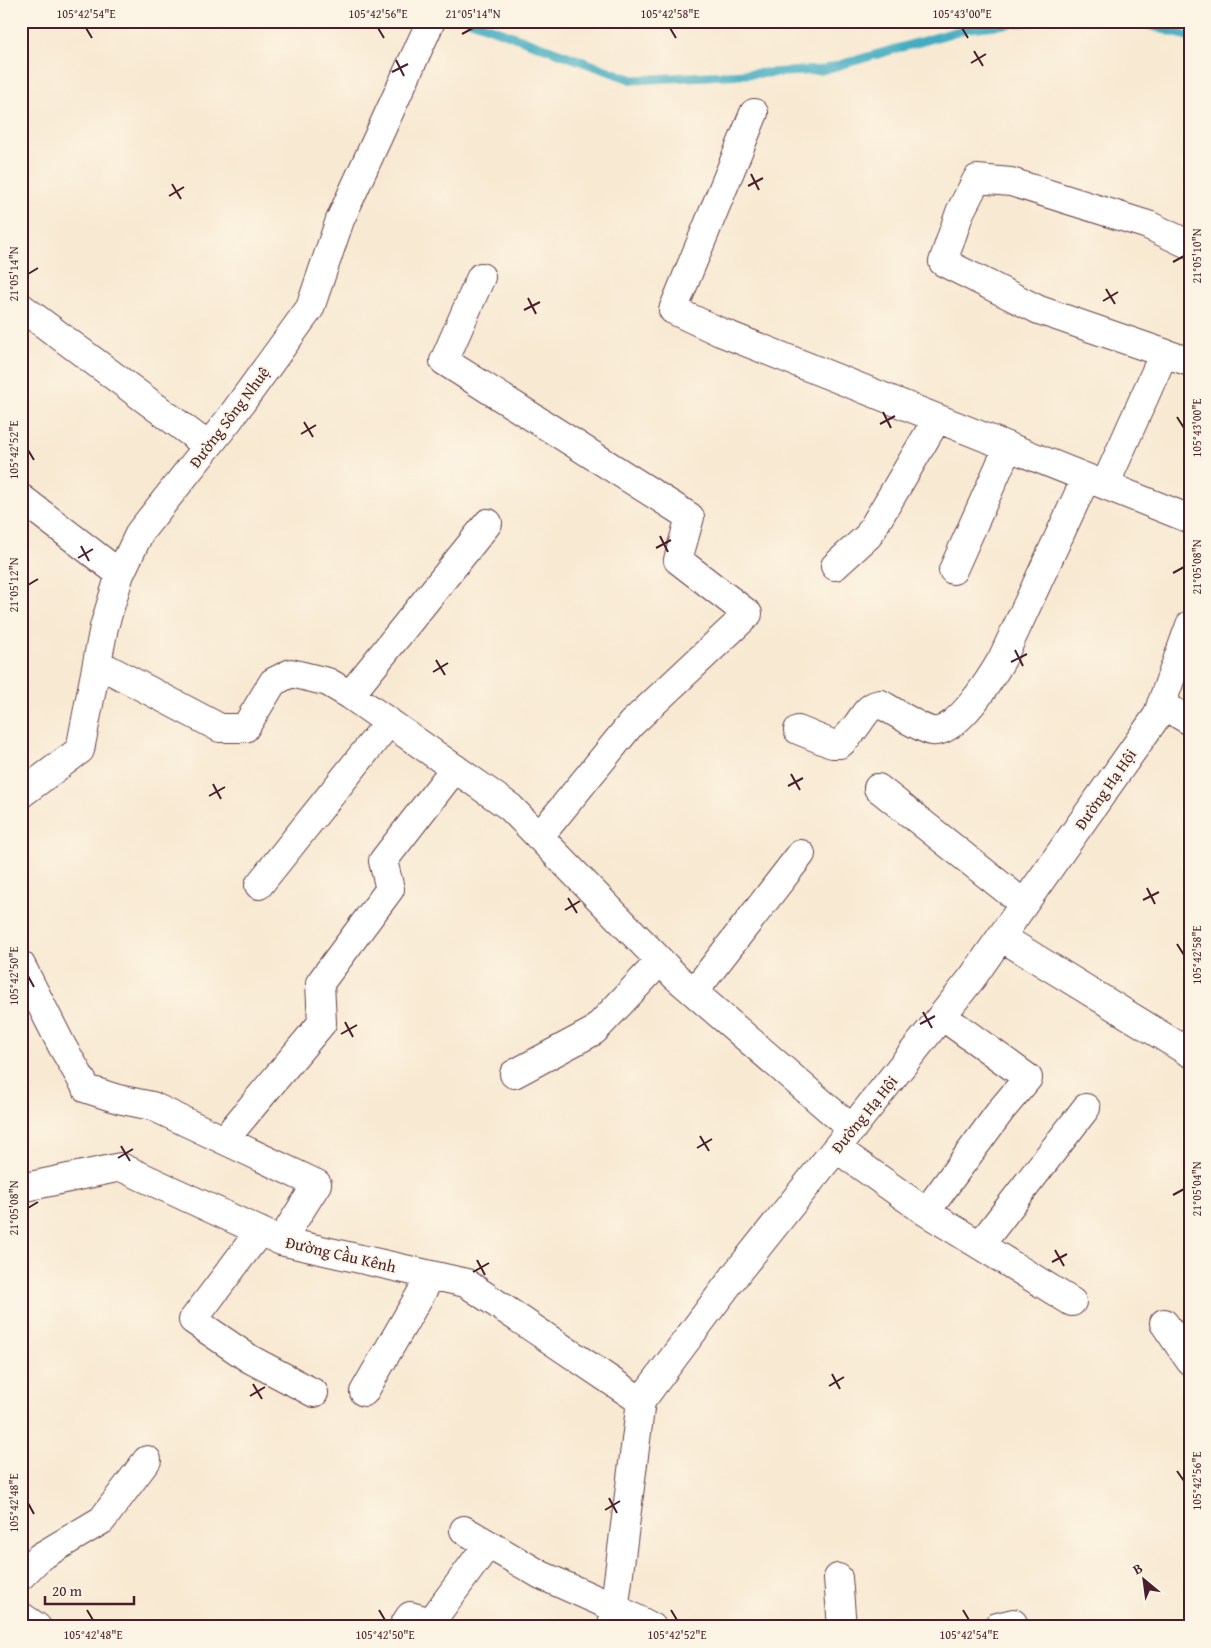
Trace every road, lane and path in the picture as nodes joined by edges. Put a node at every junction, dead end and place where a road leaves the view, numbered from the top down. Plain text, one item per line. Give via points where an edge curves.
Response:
1 (431, 21) edge
2 (754, 113) dead end
3 (1190, 245) edge
4 (481, 277) dead end
5 (21, 307) edge
6 (1164, 353) junction
7 (1190, 362) edge
8 (937, 419) junction
9 (208, 446) junction
10 (1008, 447) junction
11 (1096, 482) junction
12 (21, 498) edge
13 (1190, 519) edge
14 (488, 523) dead end
15 (835, 566) dead end
16 (953, 570) dead end
17 (120, 574) junction
18 (1190, 625) edge
19 (97, 663) junction
20 (350, 695) junction
21 (1161, 704) junction
22 (1190, 720) edge
23 (389, 722) junction
24 (798, 730) dead end
25 (455, 768) junction
26 (878, 788) dead end
27 (21, 794) edge
28 (539, 837) junction
29 (801, 854) dead end
30 (260, 884) dead end
31 (1024, 904) junction
32 (1001, 937) junction
33 (660, 961) junction
34 (21, 965) edge
35 (694, 992) junction
36 (942, 1016) junction
37 (1190, 1053) edge
38 (514, 1074) dead end
39 (1086, 1108) dead end
40 (234, 1128) dead end
41 (844, 1139) junction
42 (21, 1188) edge
43 (926, 1212) junction
44 (271, 1236) junction
45 (980, 1245) junction
46 (431, 1276) junction
47 (1072, 1302) dead end
48 (1164, 1323) dead end
49 (1190, 1361) edge
50 (364, 1392) dead end
51 (314, 1393) dead end
52 (640, 1401) junction
53 (147, 1460) dead end
54 (464, 1530) dead end
55 (488, 1544) junction
56 (21, 1576) edge
57 (838, 1578) dead end
58 (21, 1616) edge
59 (613, 1617) edge
60 (37, 1627) edge
61 (403, 1627) edge
62 (652, 1627) edge
63 (842, 1627) edge

1 - 9 street, Đường Sông Nhuệ via 340,220 310,308
2 - 8 street via 673,310
3 - 6 street via 1148,225 1011,182 977,179 960,212 943,262 1039,310
4 - 28 street via 444,361 690,518 678,560 748,614 631,724
5 - 9 street
6 - 7 street
6 - 11 street
8 - 10 street
8 - 15 street via 868,536
9 - 17 street, Đường Sông Nhuệ via 140,532
10 - 11 street
10 - 16 street
11 - 13 street
11 - 24 street via 989,682 949,726 938,731 928,730 881,704 866,711 840,744 832,744
12 - 17 street
14 - 20 street
17 - 19 street, Đường Sông Nhuệ
18 - 21 street, Đường Hạ Hội
19 - 20 street via 220,728 244,728 273,682 291,673 328,682
19 - 27 street, Đường Sông Nhuệ via 80,750
20 - 23 street
21 - 22 street
21 - 31 street, Đường Hạ Hội via 1157,716
23 - 25 street
23 - 30 street
25 - 28 street via 510,807
25 - 40 street via 383,861 390,889 320,983 322,1023
26 - 31 street
28 - 33 street
29 - 35 street
31 - 32 street, Đường Hạ Hội
32 - 36 street, Đường Hạ Hội
32 - 37 street
33 - 35 street
33 - 38 street via 594,1030
34 - 44 street via 88,1089 152,1106 317,1184
35 - 41 street
36 - 41 street, Đường Hạ Hội
36 - 43 street via 1028,1078
39 - 45 street
41 - 43 street
41 - 52 street, Đường Hạ Hội
42 - 44 street, Đường Cầu Kênh via 121,1167
43 - 45 street
44 - 46 street, Đường Cầu Kênh
44 - 51 street via 192,1320 250,1358
45 - 47 street
46 - 50 street
46 - 52 street, Đường Cầu Kênh via 466,1283
48 - 49 street
52 - 59 street
53 - 56 street via 102,1520 40,1557
54 - 55 street
55 - 59 street
55 - 61 street via 432,1622 410,1616
57 - 63 street
58 - 60 street
59 - 62 street

